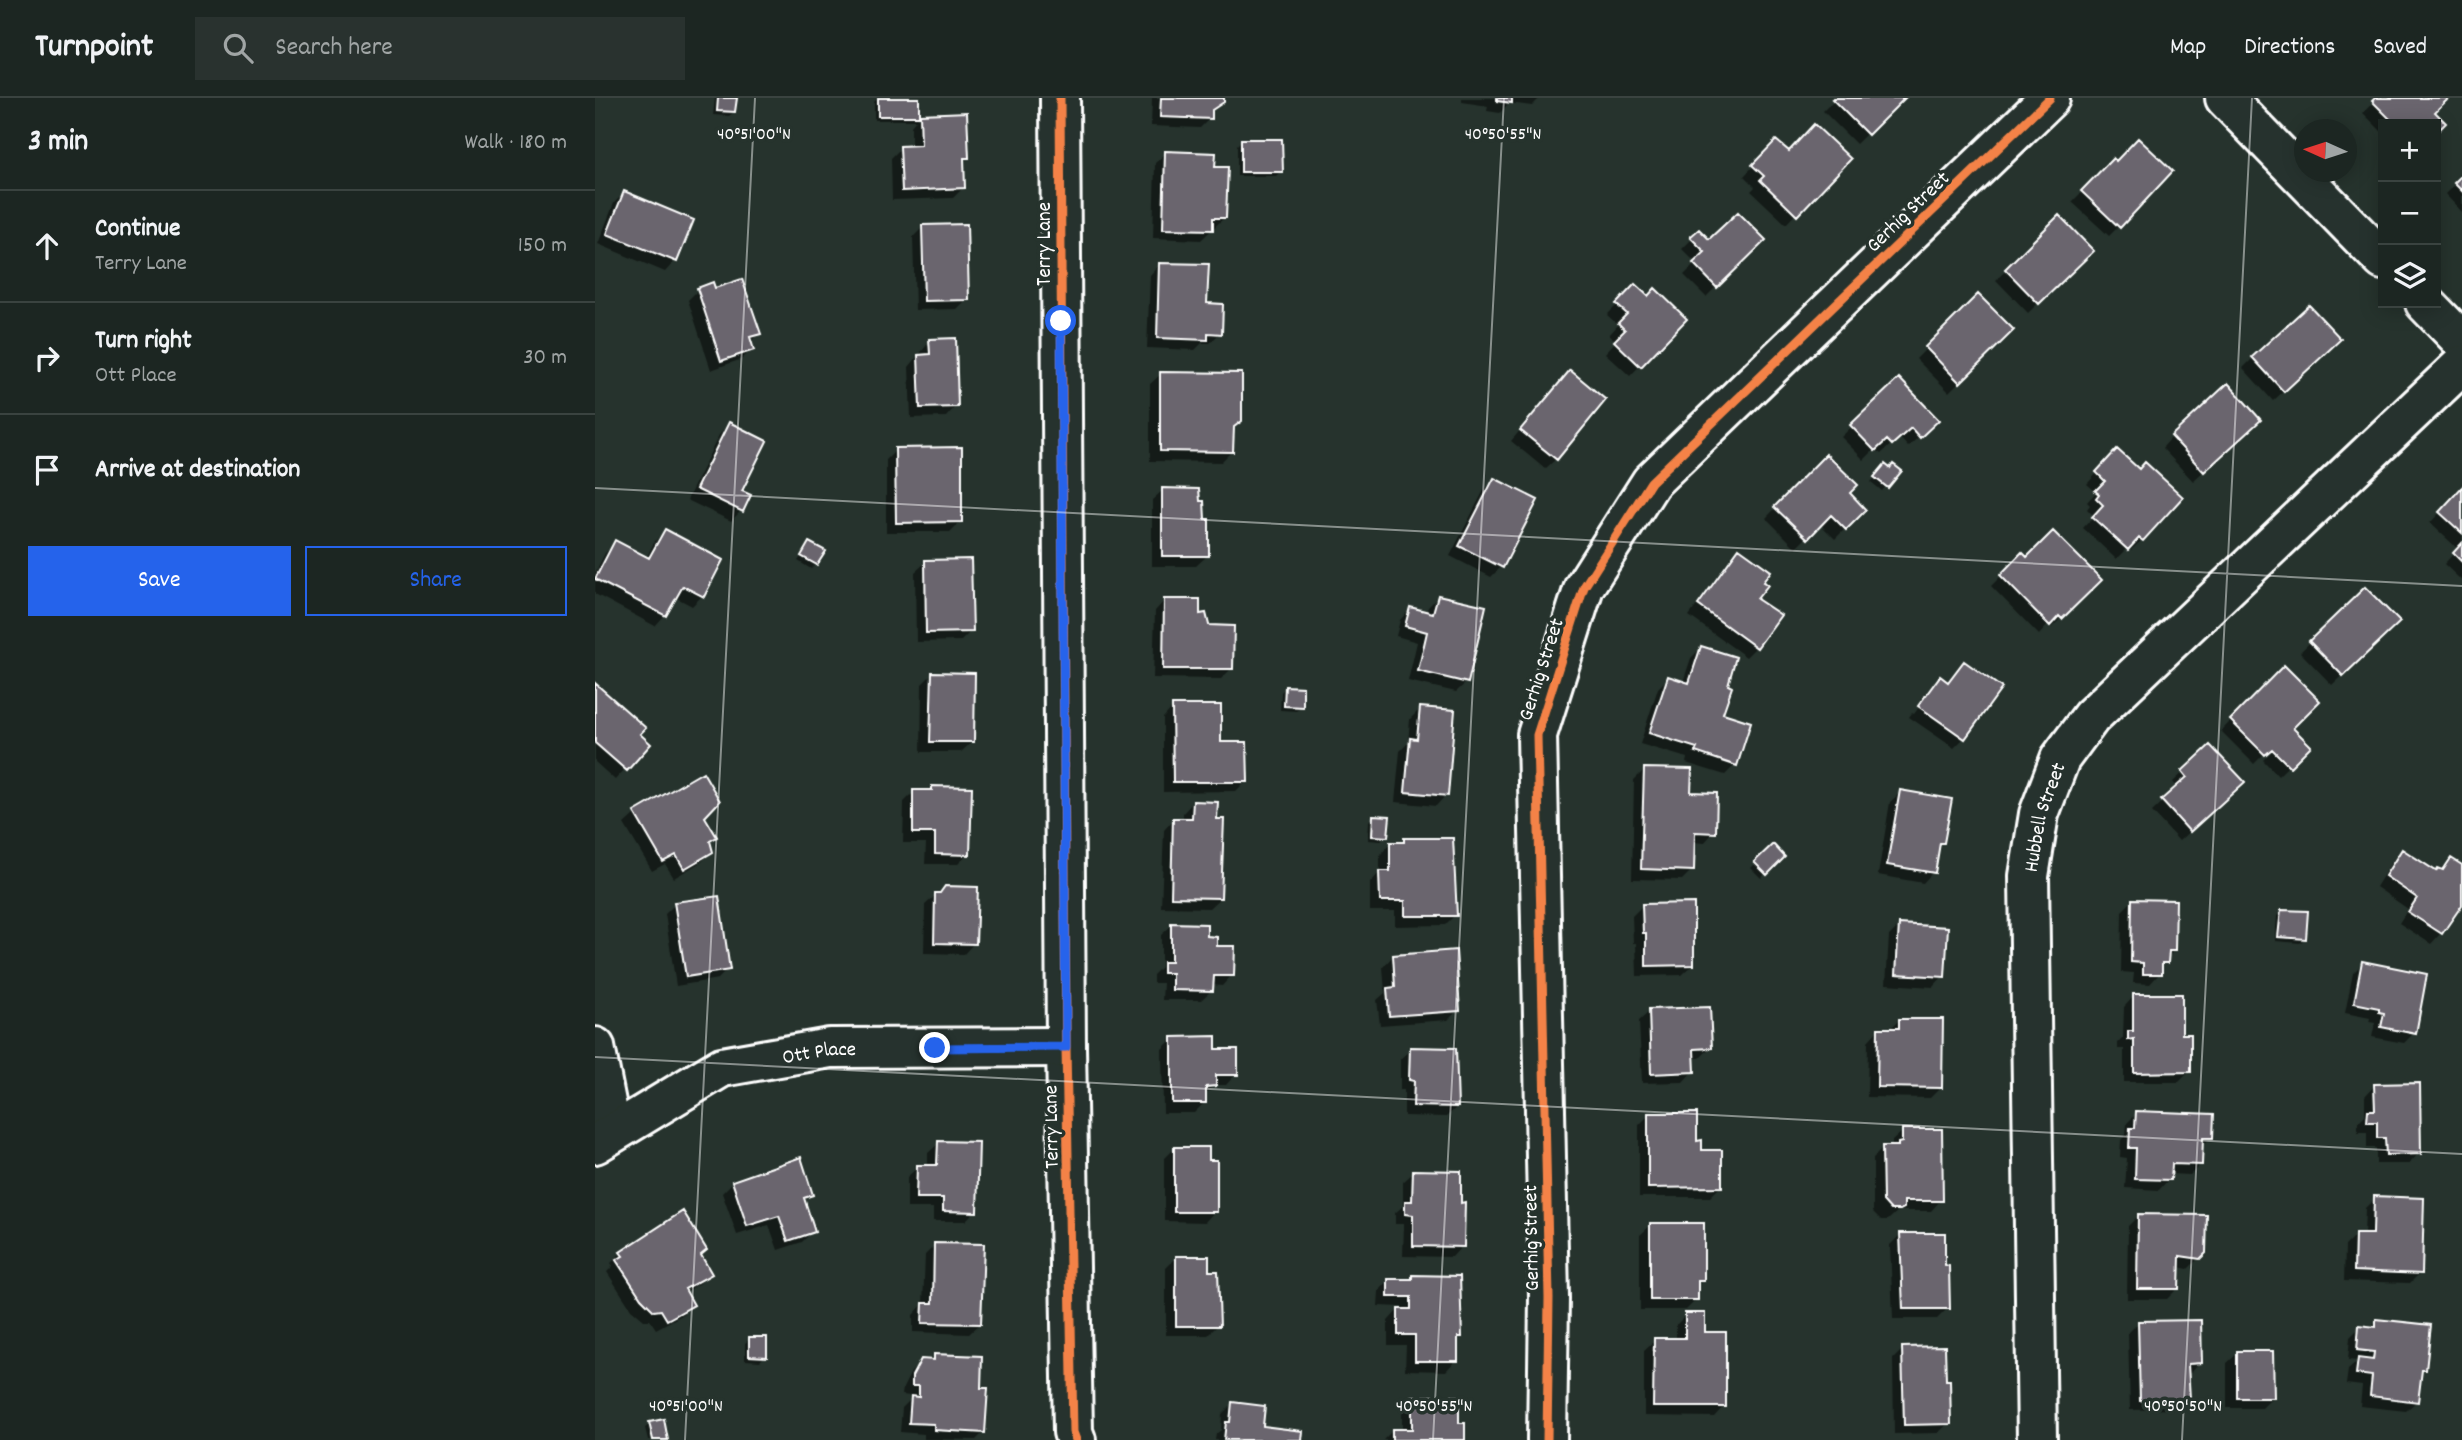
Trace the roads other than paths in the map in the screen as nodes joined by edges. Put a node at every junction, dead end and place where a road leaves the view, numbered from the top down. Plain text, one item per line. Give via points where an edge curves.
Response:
1 (1060, 98) edge
2 (2050, 98) edge
3 (2225, 98) edge
4 (2378, 255) edge
5 (2430, 308) edge
6 (2462, 341) edge
7 (2462, 365) edge
8 (595, 1047) edge
9 (1066, 1047) junction
10 (603, 1139) edge
11 (1076, 1440) edge
12 (1547, 1440) edge
13 (2037, 1440) edge

1 - 9 street, Terry Lane
2 - 12 street, Gerhig Street via 1651,482 1584,587 1537,735 1549,1284
3 - 4 street
5 - 6 street
7 - 13 street, Hubbell Street via 2091,717 2060,759 2039,814 2029,876
8 - 10 street
9 - 10 street, Ott Place via 830,1048 722,1067
9 - 11 street, Terry Lane

